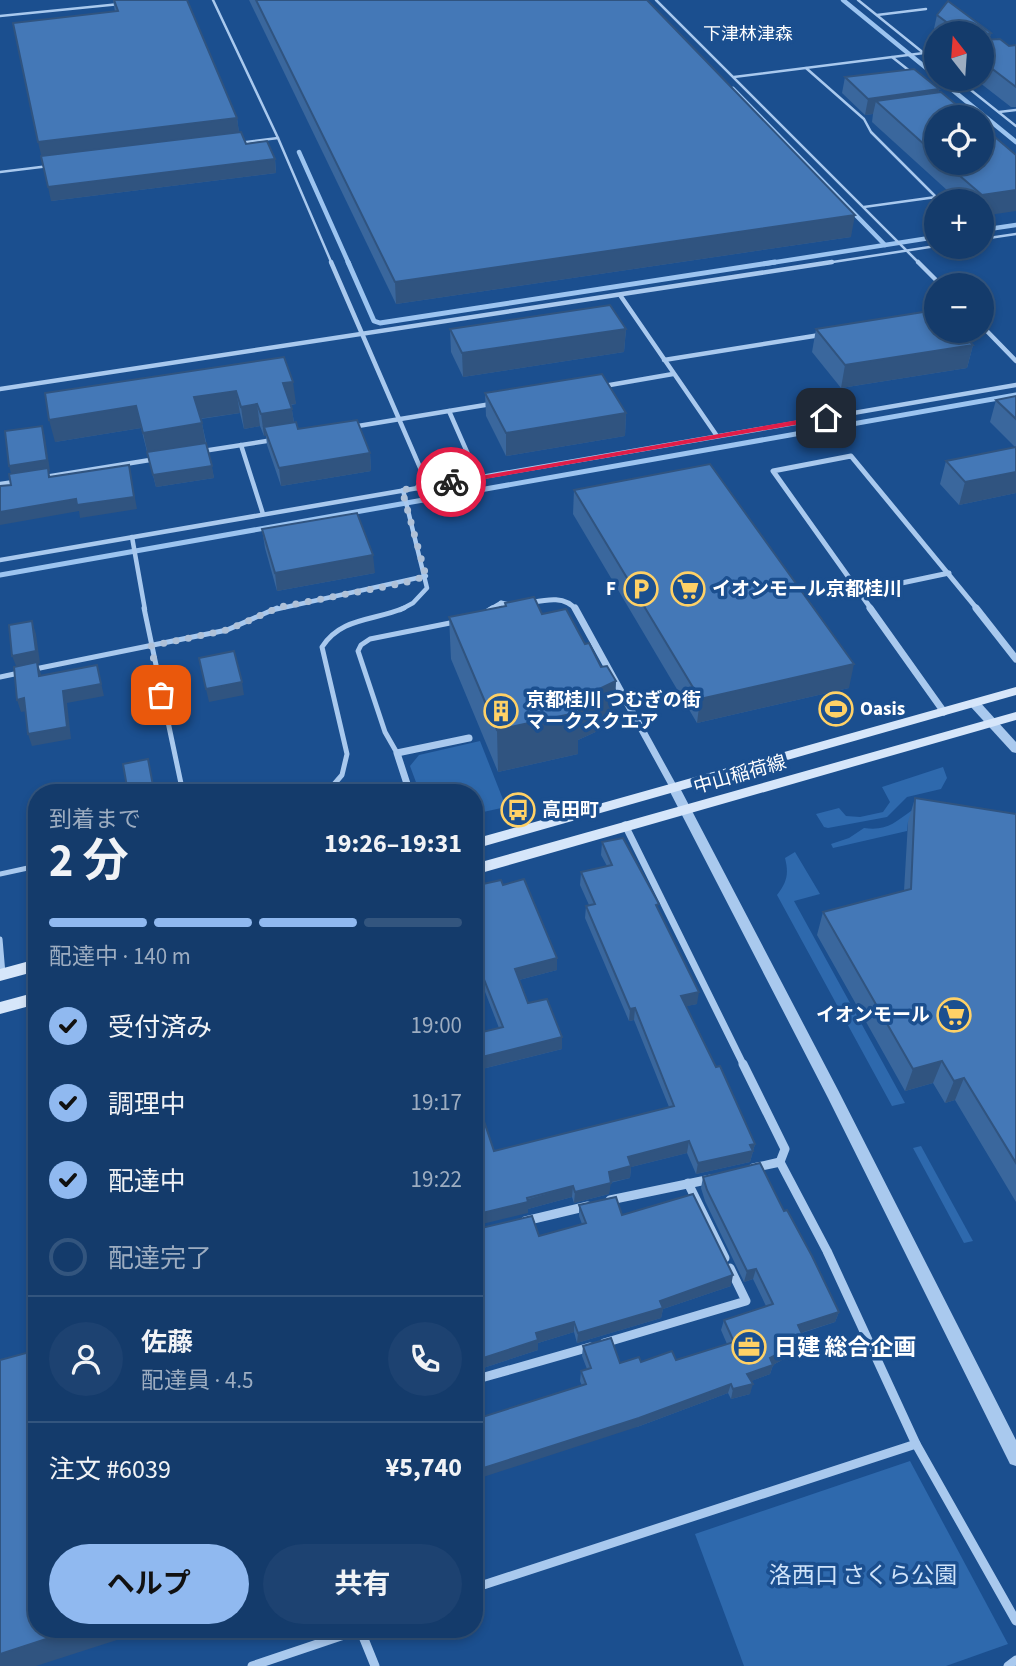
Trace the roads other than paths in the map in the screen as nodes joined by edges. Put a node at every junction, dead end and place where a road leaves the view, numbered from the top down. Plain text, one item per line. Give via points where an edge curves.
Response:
1 (213, 0) edge
2 (656, 0) edge
3 (858, 0) edge
4 (129, 3) edge
5 (926, 9) dead end
6 (876, 15) junction
7 (0, 16) edge
8 (924, 52) joint
9 (892, 57) junction
10 (806, 68) junction
11 (912, 73) edge
12 (734, 77) junction
13 (972, 91) edge
14 (1016, 110) edge
15 (999, 112) junction
16 (877, 118) edge
17 (864, 119) junction
18 (1016, 126) edge
19 (278, 138) junction
20 (238, 143) edge
21 (53, 166) edge
22 (0, 172) edge
23 (864, 208) junction
24 (1016, 233) edge
25 (994, 237) edge
26 (924, 248) edge
27 (906, 250) junction
28 (929, 273) edge
29 (620, 295) junction
30 (364, 334) junction
31 (827, 334) edge
32 (994, 339) edge
33 (664, 360) junction
34 (1016, 361) edge
35 (673, 374) junction
36 (1016, 385) edge
37 (594, 387) edge
38 (0, 389) edge
39 (502, 402) edge
40 (449, 411) junction
41 (400, 419) junction
42 (348, 428) edge
43 (717, 436) junction
44 (281, 438) edge
45 (242, 445) junction
46 (201, 451) edge
47 (161, 458) edge
48 (478, 477) junction
49 (40, 478) edge
50 (27, 480) edge
51 (0, 484) edge
52 (428, 486) junction
53 (402, 490) junction
54 (263, 514) junction
55 (132, 537) junction
56 (0, 560) edge
57 (949, 573) junction
58 (426, 576) junction
59 (859, 592) junction
60 (500, 603) joint
61 (476, 618) edge
62 (463, 621) edge
63 (151, 646) junction
64 (1016, 659) edge
65 (0, 677) edge
66 (1016, 691) edge
67 (974, 703) junction
68 (944, 712) junction
69 (1016, 716) edge
70 (993, 723) junction
71 (469, 738) dead end
72 (1016, 749) edge
73 (397, 753) junction
74 (181, 784) edge
75 (334, 784) edge
76 (407, 784) edge
77 (674, 788) junction
78 (687, 809) junction
79 (625, 825) junction
80 (483, 841) edge
81 (483, 867) edge
82 (28, 868) edge
83 (0, 874) edge
84 (0, 939) edge
85 (28, 967) edge
86 (2, 974) edge
87 (28, 1000) edge
88 (0, 1008) edge
89 (780, 1162) junction
90 (741, 1171) edge
91 (728, 1175) edge
92 (688, 1183) junction
93 (514, 1224) edge
94 (483, 1377) edge
95 (916, 1444) junction
96 (1016, 1458) edge
97 (483, 1585) edge
98 (1016, 1622) edge
99 (335, 1638) edge
100 (364, 1638) edge
101 (1016, 1660) edge
102 (252, 1666) edge
103 (375, 1666) edge
104 (1008, 1666) edge

1 - 19 lane
2 - 12 lane
3 - 6 lane
4 - 7 lane
5 - 6 lane
6 - 8 lane
8 - 9 lane
9 - 10 lane
9 - 11 lane
10 - 12 lane
10 - 17 lane
12 - 23 lane
13 - 15 lane
14 - 15 lane
15 - 18 lane
16 - 17 lane
17 - 23 lane via 871,132 936,197
19 - 20 lane
19 - 30 lane
21 - 22 lane
23 - 27 lane
24 - 25 lane
26 - 27 lane
27 - 28 lane
27 - 29 lane
29 - 30 lane
29 - 33 lane
30 - 38 lane
30 - 41 lane
31 - 33 lane
32 - 34 lane
33 - 35 lane
35 - 37 lane
35 - 43 lane
36 - 43 lane
39 - 40 lane
40 - 41 lane
40 - 48 lane
41 - 42 lane
41 - 52 lane
43 - 48 lane
44 - 45 lane
45 - 46 lane
45 - 54 lane
47 - 49 lane
48 - 52 lane
50 - 51 lane
52 - 53 lane
53 - 54 lane
53 - 58 lane
54 - 55 lane
55 - 56 lane
55 - 63 lane
57 - 59 street
57 - 59 street via 851,456 773,471
57 - 64 street
58 - 63 lane via 280,607 227,630
58 - 75 lane via 427,588 406,608 346,624 327,635 322,647 347,754 342,775
59 - 68 street
60 - 61 lane
60 - 77 street via 512,606 551,599 573,606
62 - 73 lane via 370,639 358,651 385,732
63 - 65 lane
63 - 74 lane
66 - 67 main road, 中山稲荷線
67 - 68 main road, 中山稲荷線
67 - 70 street
68 - 77 main road, 中山稲荷線
69 - 70 main road, 中山稲荷線
70 - 72 street
70 - 78 main road, 中山稲荷線
71 - 73 street
73 - 76 street
77 - 78 street
77 - 80 main road, 中山稲荷線
78 - 79 main road, 中山稲荷線
78 - 96 street
79 - 81 main road, 中山稲荷線
79 - 89 street via 785,1149
82 - 83 lane
84 - 86 lane
85 - 86 main road
87 - 88 main road
89 - 90 street
89 - 95 street via 827,1251
91 - 92 street
92 - 93 street
92 - 94 street via 746,1301
95 - 97 street
95 - 98 street
99 - 102 street
100 - 103 street
101 - 104 street

